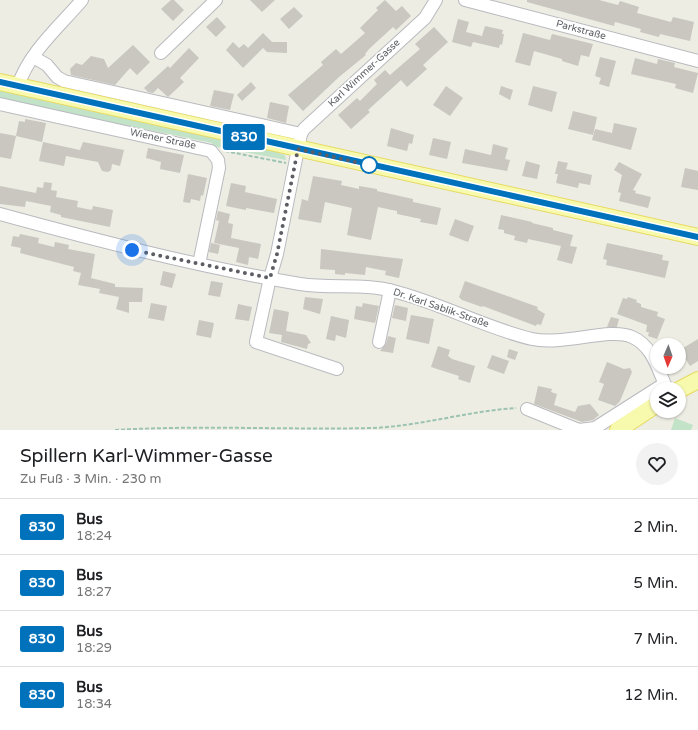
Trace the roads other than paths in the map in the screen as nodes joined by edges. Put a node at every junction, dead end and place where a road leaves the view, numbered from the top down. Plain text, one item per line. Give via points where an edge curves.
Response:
1 (82, 0) edge
2 (216, 0) edge
3 (436, 0) edge
4 (465, 0) edge
5 (162, 53) dead end
6 (33, 56) junction
7 (698, 60) edge
8 (0, 82) edge
9 (18, 86) junction
10 (0, 104) edge
11 (299, 141) junction
12 (0, 214) edge
13 (698, 237) edge
14 (199, 264) junction
15 (270, 278) junction
16 (390, 290) junction
17 (379, 342) dead end
18 (337, 369) dead end
19 (698, 380) edge
20 (667, 382) edge
21 (686, 383) edge
22 (650, 399) edge
23 (527, 409) road end
24 (650, 409) edge
25 (618, 430) edge

1 - 6 street
2 - 5 street
3 - 11 street, Karl Wimmer-Gasse via 425,18 304,128
4 - 7 street, Parkstraße
6 - 9 street
6 - 11 street, Wiener Straße via 64,81
8 - 9 main road, Wiener Straße
9 - 11 main road, Wiener Straße
10 - 14 street, Wiener Straße via 206,149 214,154 219,164 219,174
11 - 13 main road, Wiener Straße
11 - 15 street
12 - 14 street, Dr. Karl Sablik-Straße via 112,245
14 - 15 street, Dr. Karl Sablik-Straße
15 - 16 street, Dr. Karl Sablik-Straße via 304,285
15 - 18 street via 256,342
16 - 17 street
16 - 20 street, Dr. Karl Sablik-Straße via 537,340 558,342 611,335 629,336 649,350
19 - 21 main road
22 - 23 street via 588,430 579,430
24 - 25 main road

